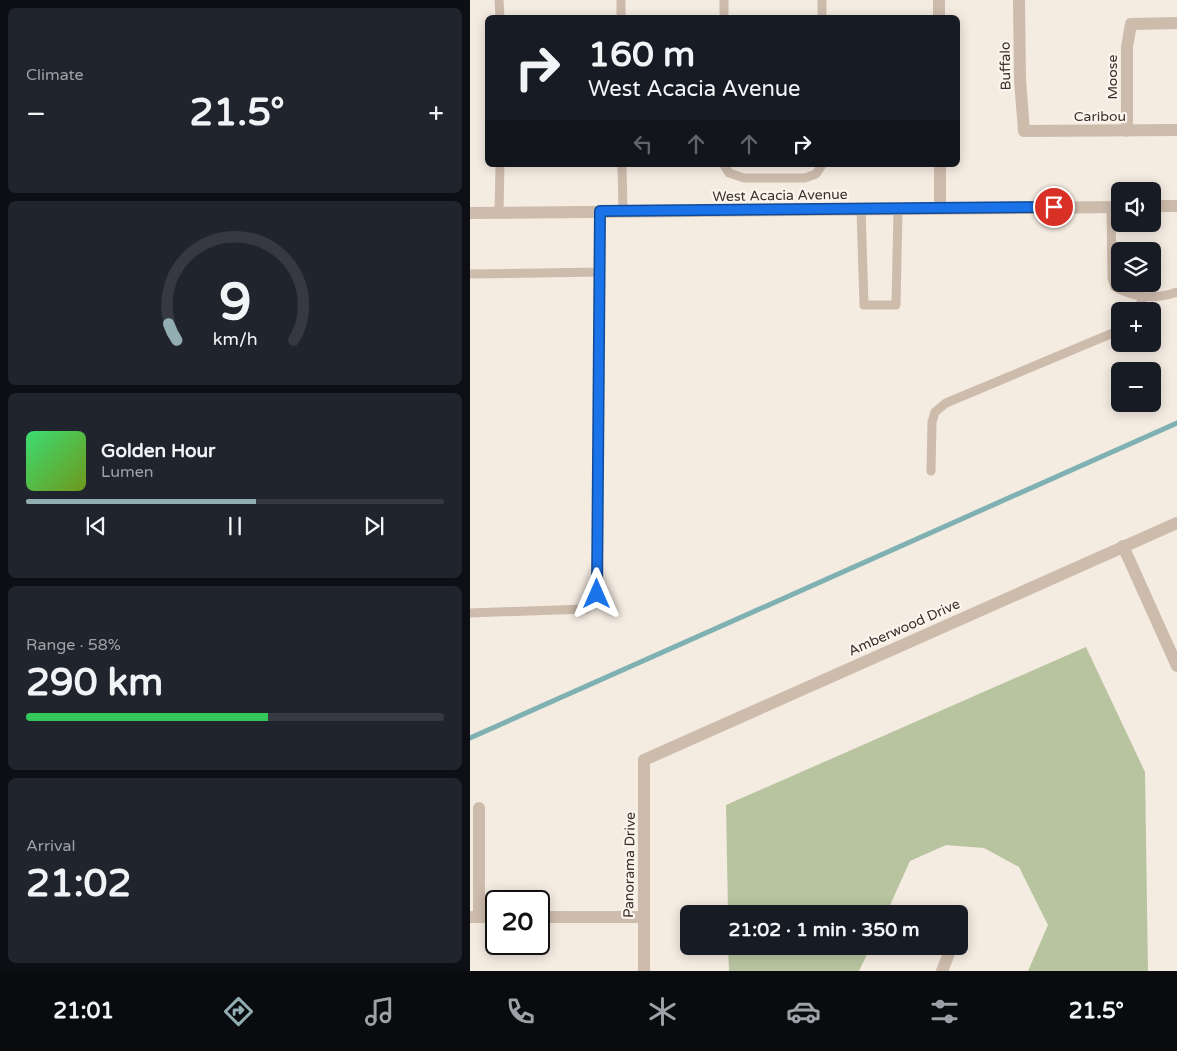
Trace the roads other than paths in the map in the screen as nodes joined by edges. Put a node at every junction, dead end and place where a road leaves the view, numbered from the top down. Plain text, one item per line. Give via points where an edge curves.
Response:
1 (500, 0) edge
2 (621, 0) edge
3 (724, 0) edge
4 (822, 0) edge
5 (939, 0) edge
6 (1019, 0) edge
7 (500, 15) edge
8 (621, 15) edge
9 (724, 15) edge
10 (822, 15) edge
11 (939, 15) edge
12 (1177, 23) edge
13 (1177, 130) edge
14 (1024, 131) joint
15 (1127, 131) junction
16 (500, 167) edge
17 (622, 167) edge
18 (725, 167) edge
19 (821, 167) edge
20 (940, 167) edge
21 (1161, 206) edge
22 (1177, 206) edge
23 (1111, 207) edge
24 (940, 208) junction
25 (861, 209) junction
26 (898, 209) junction
27 (600, 211) junction
28 (623, 211) junction
29 (470, 212) edge
30 (499, 212) junction
31 (1115, 232) edge
32 (600, 272) junction
33 (470, 274) edge
34 (1177, 292) edge
35 (1143, 298) junction
36 (1141, 302) edge
37 (1111, 334) edge
38 (931, 471) dead end
39 (1177, 523) edge
40 (1123, 546) junction
41 (470, 613) edge
42 (1177, 666) edge
43 (644, 760) joint
44 (479, 808) dead end
45 (475, 917) edge
46 (550, 917) edge
47 (643, 917) junction
48 (948, 955) edge
49 (644, 971) edge
50 (942, 971) edge

1 - 7 lane
2 - 8 lane
3 - 9 lane
4 - 10 lane
5 - 11 street
6 - 14 street, Buffalo
12 - 15 street, Moose via 1131,24 1127,47
13 - 15 street, Caribou
14 - 15 street, Caribou
16 - 30 lane
17 - 28 lane
18 - 19 lane via 729,173 744,178 805,178 816,174
20 - 24 street
21 - 22 street
23 - 24 street, West Acacia Avenue
24 - 26 street, West Acacia Avenue
25 - 26 street, West Acacia Avenue
25 - 26 lane via 864,304 896,305
25 - 28 street, West Acacia Avenue
27 - 28 street, West Acacia Avenue
27 - 30 street, West Acacia Avenue
27 - 32 lane
29 - 30 street, West Acacia Avenue
31 - 35 lane via 1112,278 1115,287
32 - 33 lane
32 - 41 lane via 597,594 594,602 586,609
34 - 35 lane
35 - 36 lane
37 - 38 lane via 946,403 936,412 932,422
39 - 40 street, Amberwood Drive
40 - 42 street
40 - 43 street, Amberwood Drive
43 - 47 street, Panorama Drive
44 - 45 street
46 - 47 street
47 - 49 street, Panorama Drive
48 - 50 street

